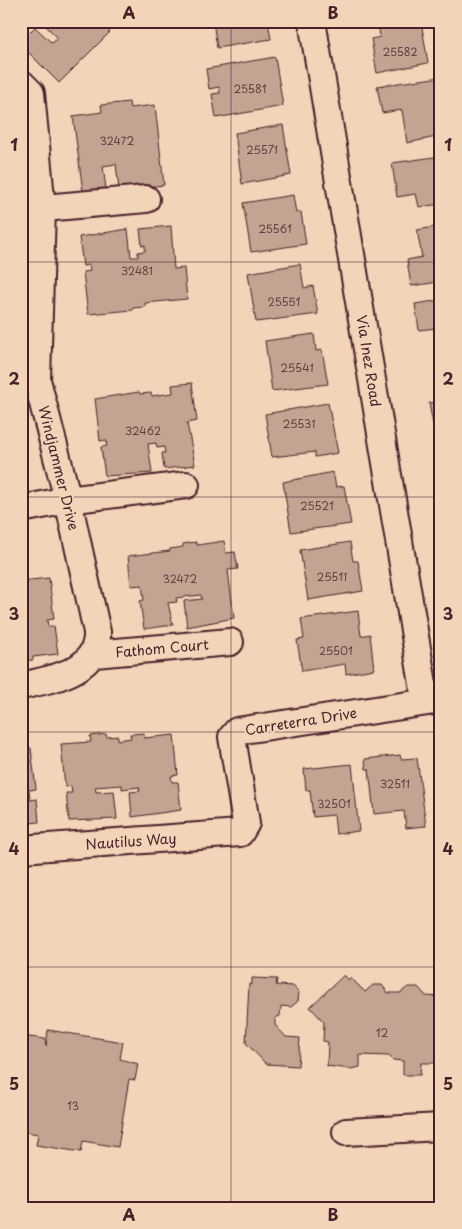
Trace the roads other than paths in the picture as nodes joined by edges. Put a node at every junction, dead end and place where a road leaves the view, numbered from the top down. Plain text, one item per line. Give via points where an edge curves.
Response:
1 (312, 21) edge
2 (21, 83) edge
3 (146, 198) dead end
4 (32, 210) edge
5 (186, 485) dead end
6 (68, 500) junction
7 (21, 509) edge
8 (230, 642) dead end
9 (94, 654) junction
10 (21, 686) edge
11 (433, 701) edge
12 (240, 833) joint
13 (21, 849) edge
14 (441, 1127) edge
15 (346, 1132) dead end

1 - 11 street, Via Inez Road
2 - 4 street, Windjammer Drive via 31,93
3 - 4 street
4 - 6 street, Windjammer Drive via 37,380
5 - 6 street
6 - 7 street
6 - 9 street, Windjammer Drive via 97,632
8 - 9 street, Fathom Court
9 - 10 street via 74,671
11 - 12 street, Carreterra Drive via 237,731 232,737 246,823
12 - 13 street, Nautilus Way
14 - 15 street

